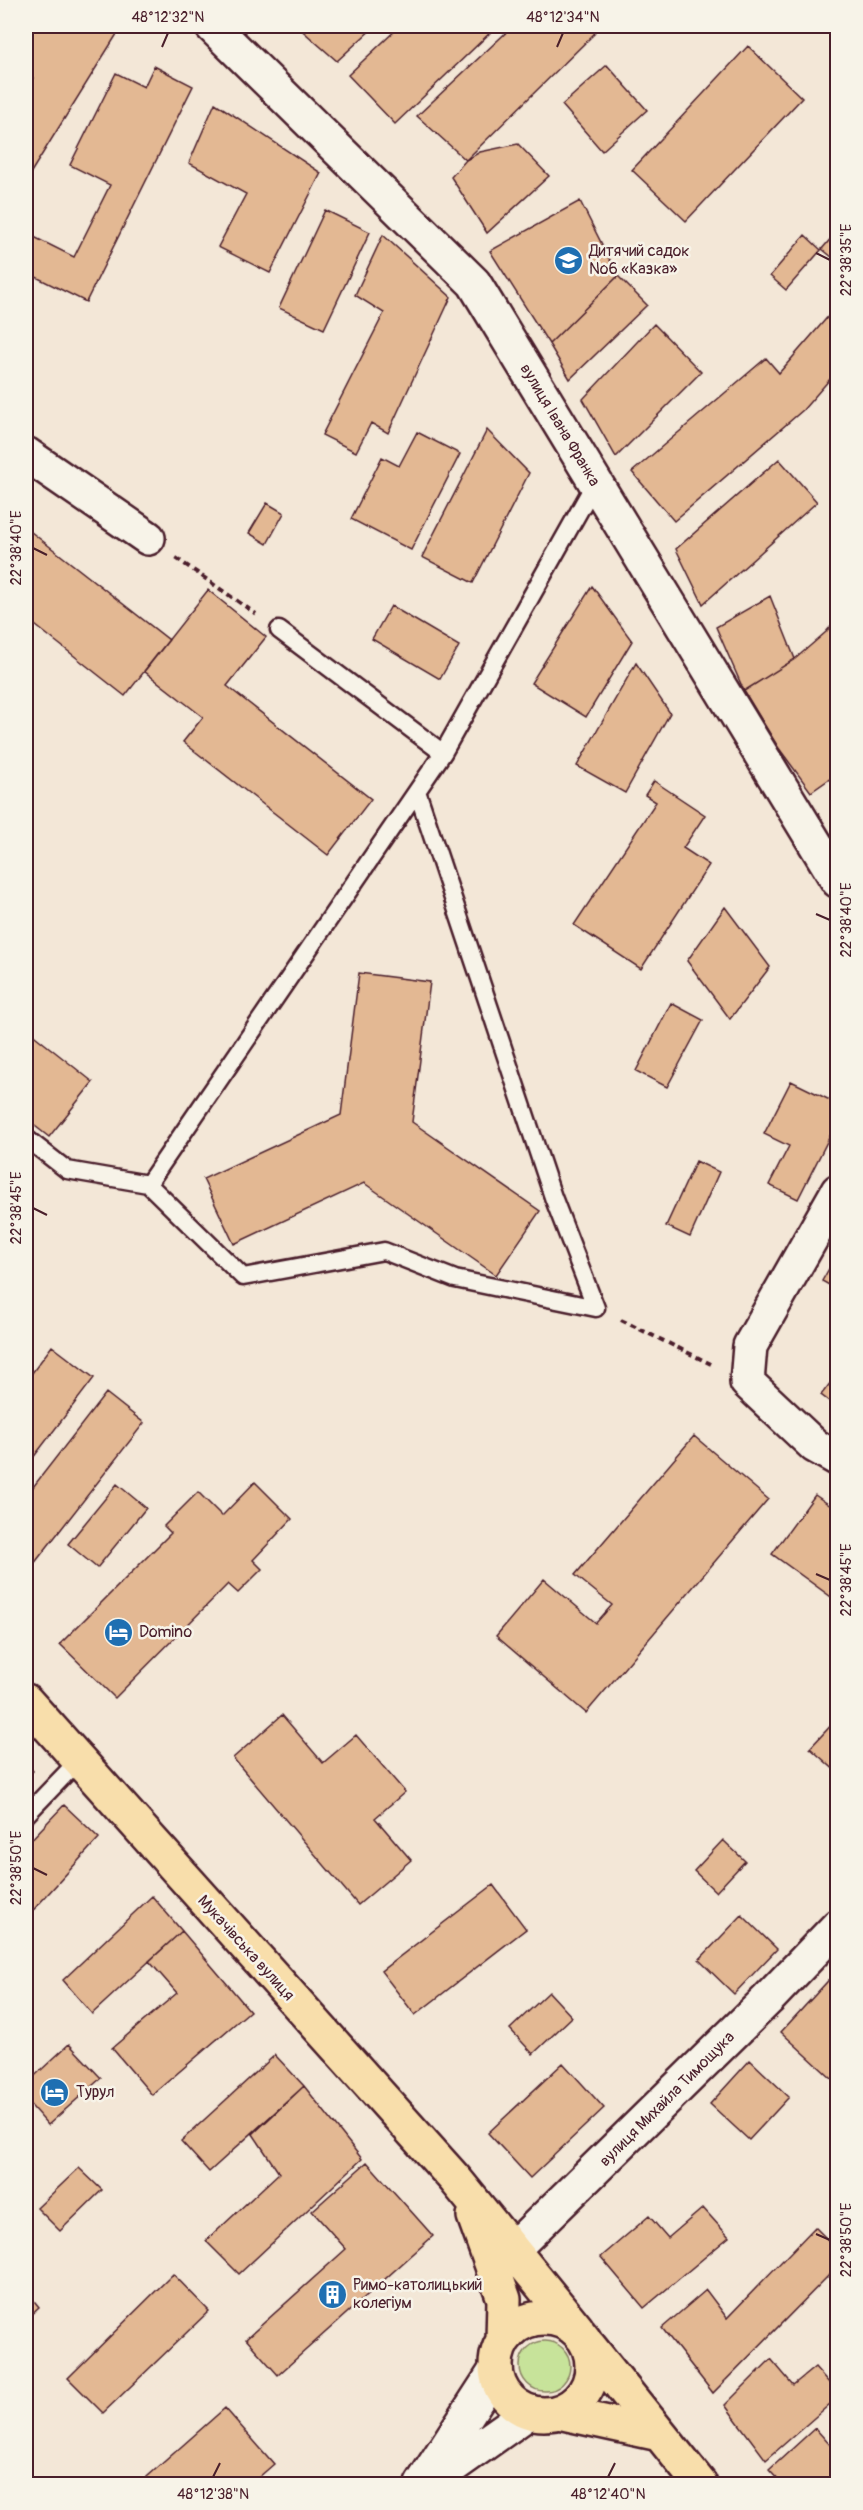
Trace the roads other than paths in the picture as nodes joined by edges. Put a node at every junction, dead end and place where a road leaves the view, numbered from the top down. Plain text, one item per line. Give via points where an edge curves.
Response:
1 (212, 26) edge
2 (26, 454) edge
3 (596, 483) junction
4 (148, 538) road end
5 (279, 630) road end
6 (443, 753) junction
7 (417, 791) junction
8 (837, 881) edge
9 (26, 1138) edge
10 (148, 1184) junction
11 (837, 1191) edge
12 (837, 1459) edge
13 (26, 1701) edge
14 (78, 1761) junction
15 (26, 1815) edge
16 (837, 1926) edge
17 (503, 2260) junction
18 (583, 2338) junction
19 (499, 2356) junction
20 (543, 2412) junction
21 (659, 2434) junction
22 (422, 2484) edge
23 (427, 2484) edge
24 (699, 2484) edge

1 - 3 street, вулиця Івана Франка via 474,283
2 - 4 street
3 - 6 lane
3 - 8 street, вулиця Івана Франка
5 - 6 lane
6 - 7 lane
7 - 10 lane
7 - 10 lane via 553,1197 596,1308 455,1279 384,1251 243,1277
9 - 10 lane via 67,1170
11 - 12 street via 750,1346 747,1382 815,1446
13 - 14 highway, Мукачівська вулиця
14 - 15 lane
14 - 17 highway, Мукачівська вулиця via 455,2179
16 - 17 street, вулиця Михайла Тимощука
17 - 18 highway, Мукачівська вулиця
17 - 19 highway, Мукачівська вулиця
18 - 19 highway via 565,2321 537,2317 511,2330
18 - 20 highway via 593,2362 592,2379 573,2406
18 - 21 highway, Мукачівська вулиця
19 - 20 highway via 500,2385 507,2398
19 - 22 street
20 - 21 highway
20 - 23 street
21 - 24 highway, Мукачівська вулиця

